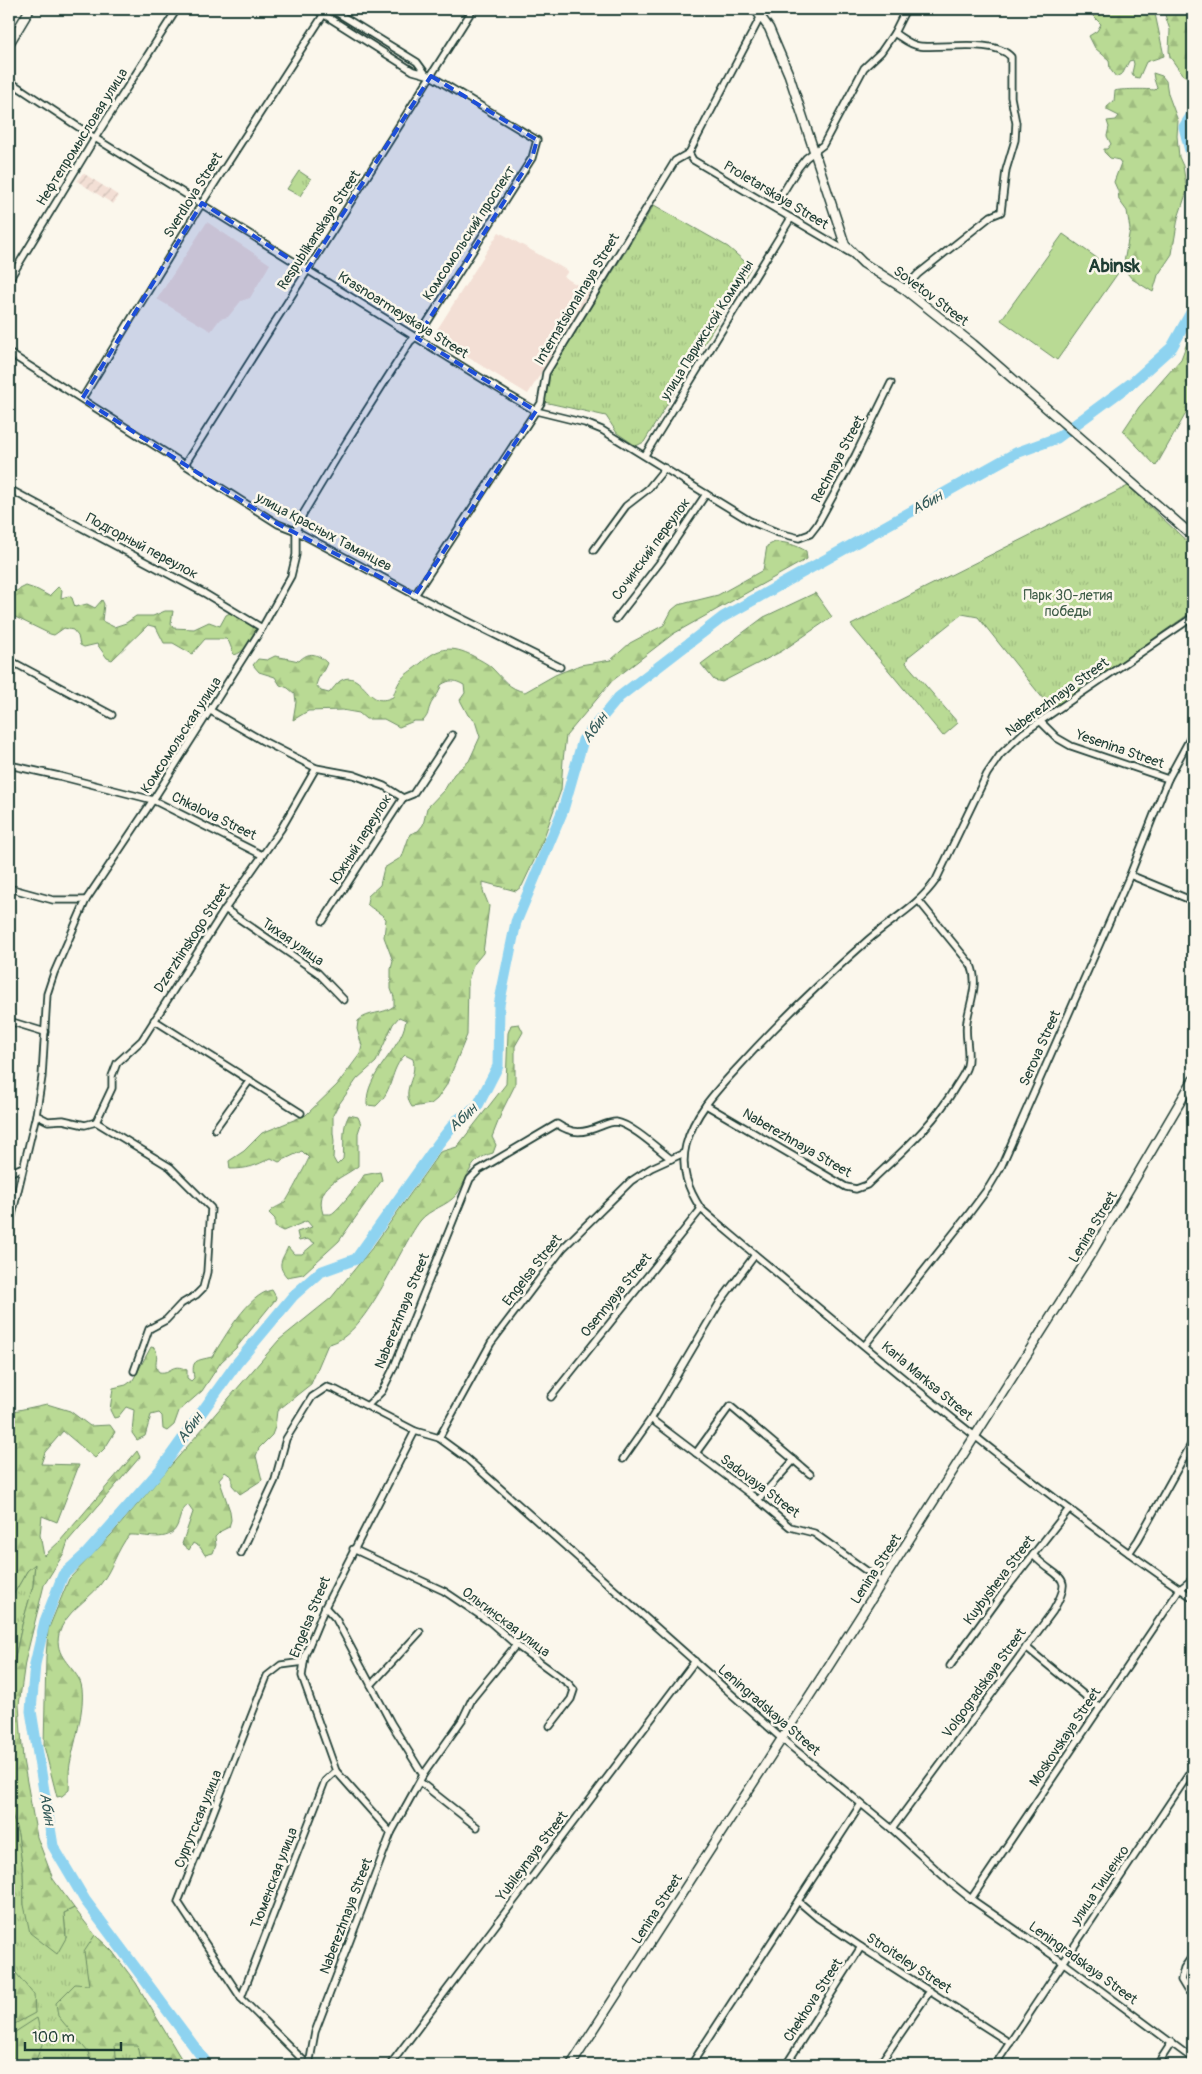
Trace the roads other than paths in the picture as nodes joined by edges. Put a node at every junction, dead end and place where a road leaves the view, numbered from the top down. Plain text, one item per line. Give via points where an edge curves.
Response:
1 (30, 9) edge
2 (177, 9) edge
3 (315, 9) edge
4 (331, 9) edge
5 (473, 9) edge
6 (755, 9) edge
7 (906, 9) edge
8 (324, 14) junction
9 (761, 16) junction
10 (894, 33) junction
11 (9, 44) edge
12 (428, 75) junction
13 (9, 81) edge
14 (95, 138) junction
15 (689, 154) junction
16 (814, 154) junction
17 (202, 203) junction
18 (774, 207) junction
19 (791, 218) junction
20 (854, 255) junction
21 (307, 270) junction
22 (9, 280) edge
23 (904, 289) junction
24 (416, 338) junction
25 (9, 353) edge
26 (891, 383) dead end
27 (82, 399) junction
28 (536, 411) junction
29 (645, 455) junction
30 (185, 464) junction
31 (665, 468) junction
32 (9, 489) edge
33 (706, 494) junction
34 (296, 531) junction
35 (1193, 536) edge
36 (799, 538) joint
37 (594, 550) dead end
38 (415, 595) junction
39 (1193, 617) edge
40 (616, 620) dead end
41 (262, 628) junction
42 (9, 660) edge
43 (560, 668) dead end
44 (211, 711) junction
45 (112, 715) dead end
46 (1042, 722) junction
47 (1193, 733) edge
48 (452, 735) dead end
49 (9, 765) edge
50 (316, 768) junction
51 (1168, 779) junction
52 (403, 798) junction
53 (154, 800) junction
54 (262, 855) junction
55 (1130, 875) junction
56 (9, 888) edge
57 (86, 900) junction
58 (919, 901) junction
59 (1193, 901) edge
60 (225, 909) junction
61 (323, 921) dead end
62 (344, 1000) dead end
63 (154, 1020) junction
64 (9, 1021) edge
65 (45, 1032) junction
66 (250, 1080) junction
67 (1193, 1080) edge
68 (706, 1105) junction
69 (300, 1113) dead end
70 (36, 1115) junction
71 (96, 1122) junction
72 (215, 1129) dead end
73 (684, 1153) junction
74 (670, 1158) junction
75 (23, 1167) junction
76 (9, 1173) edge
77 (701, 1209) junction
78 (9, 1228) edge
79 (755, 1255) junction
80 (865, 1345) junction
81 (134, 1371) dead end
82 (551, 1397) dead end
83 (368, 1405) junction
84 (652, 1419) junction
85 (415, 1431) junction
86 (439, 1438) junction
87 (975, 1438) junction
88 (1193, 1441) edge
89 (696, 1453) junction
90 (623, 1459) dead end
91 (794, 1460) junction
92 (810, 1474) dead end
93 (758, 1500) junction
94 (1069, 1509) junction
95 (353, 1549) junction
96 (1129, 1553) junction
97 (241, 1554) dead end
98 (1034, 1555) junction
99 (1193, 1579) edge
100 (882, 1582) junction
101 (1180, 1589) junction
102 (1193, 1598) edge
103 (325, 1607) junction
104 (420, 1632) dead end
105 (516, 1645) junction
106 (1026, 1647) junction
107 (695, 1661) junction
108 (304, 1662) junction
109 (950, 1666) dead end
110 (371, 1685) junction
111 (1100, 1708) junction
112 (550, 1726) dead end
113 (782, 1739) junction
114 (1193, 1768) edge
115 (336, 1771) junction
116 (423, 1775) junction
117 (420, 1782) junction
118 (861, 1804) junction
119 (477, 1827) dead end
120 (892, 1829) junction
121 (391, 1833) junction
122 (971, 1899) junction
123 (798, 1901) junction
124 (861, 1947) junction
125 (1193, 1956) edge
126 (1064, 1963) junction
127 (930, 1991) junction
128 (1193, 1995) edge
129 (241, 1998) junction
130 (1172, 2042) junction
131 (1010, 2043) junction
132 (1193, 2059) edge
133 (309, 2065) edge
134 (390, 2065) edge
135 (571, 2065) edge
136 (691, 2065) edge
137 (786, 2065) edge
138 (879, 2065) edge
139 (995, 2065) edge
140 (1157, 2065) edge

1 - 11 main road
2 - 14 street, Нефтепромысловая улица
3 - 8 street
4 - 8 street, Sverdlova Street
4 - 12 street via 417,62
5 - 12 street, Respublikanskaya Street
6 - 9 main road, Sovetov Street
7 - 10 street
8 - 12 street via 413,71
8 - 17 street, Sverdlova Street
9 - 15 street, Internatsionalnaya Street
9 - 16 main road, Sovetov Street via 789,74
10 - 16 street via 864,68 823,145
10 - 23 street via 916,46 968,45 1008,53 1011,57 1011,97 1016,123 1001,212 991,216 925,268
12 - 21 street, Respublikanskaya Street
12 - 24 street, Комсомольский проспект via 537,140 532,158
13 - 14 street, Krasnoarmeyskaya Street
14 - 17 street, Krasnoarmeyskaya Street
14 - 22 street, Нефтепромысловая улица
15 - 18 street, Proletarskaya Street via 693,160
15 - 28 street, Internatsionalnaya Street via 675,161 546,373 541,403
16 - 18 street via 798,168
16 - 20 main road, Sovetov Street via 842,239
17 - 21 street, Krasnoarmeyskaya Street
17 - 27 street, Sverdlova Street
18 - 19 street, Proletarskaya Street
19 - 20 street, Proletarskaya Street
19 - 29 street, улица Парижской Коммуны
20 - 23 main road, Sovetov Street
21 - 24 street, Krasnoarmeyskaya Street
21 - 30 street, Respublikanskaya Street
23 - 35 main road, Sovetov Street via 1052,411
24 - 28 street, Krasnoarmeyskaya Street
24 - 34 street, Комсомольская улица via 410,342 347,441
25 - 27 street, улица Красных Таманцев
26 - 36 street, Rechnaya Street via 818,525 810,534
27 - 30 street, улица Красных Таманцев
28 - 29 street, Krasnoarmeyskaya Street via 585,423
28 - 38 street, Internatsionalnaya Street
29 - 31 street, Krasnoarmeyskaya Street
30 - 34 street, улица Красных Таманцев via 278,524
31 - 33 street, Krasnoarmeyskaya Street
31 - 37 street via 648,489 626,506
32 - 41 street, Подгорный переулок via 204,593
33 - 36 street, Krasnoarmeyskaya Street via 750,521
33 - 40 street, Сочинский переулок
34 - 38 street, улица Красных Таманцев
34 - 41 street, Комсомольская улица via 296,555 291,576
38 - 43 street, улица Красных Таманцев
39 - 46 street, Naberezhnaya Street
41 - 44 street, Комсомольская улица
42 - 45 street
44 - 50 street, Южный переулок
44 - 53 street, Комсомольская улица
46 - 51 street, Yesenina Street via 1057,738 1071,746
46 - 58 street, Naberezhnaya Street via 1023,734 987,774 936,880
47 - 51 street, Serova Street
48 - 52 street via 413,794
49 - 53 street, Chkalova Street
50 - 52 street, Южный переулок via 354,775 384,786
50 - 54 street, Dzerzhinskogo Street
51 - 55 street, Serova Street
52 - 61 street, Южный переулок
53 - 54 street, Chkalova Street
53 - 57 street, Комсомольская улица
54 - 60 street, Dzerzhinskogo Street
55 - 59 street
55 - 80 street, Serova Street via 1001,1167 968,1215
56 - 57 street via 53,900
57 - 65 street, Комсомольская улица via 54,973 48,994
58 - 68 street, Naberezhnaya Street via 870,938 783,1018
58 - 68 street, Naberezhnaya Street via 971,965 975,984 966,1030 967,1068 924,1131 867,1185 856,1189 846,1187
60 - 62 street, Тихая улица via 318,973
60 - 63 street, Dzerzhinskogo Street
63 - 66 street
63 - 71 street, Dzerzhinskogo Street via 142,1040 117,1063 112,1088
64 - 65 street
65 - 70 street, Комсомольская улица
66 - 69 street
66 - 72 street
67 - 87 main road, Lenina Street via 1094,1249
68 - 73 street, Naberezhnaya Street via 691,1130
70 - 71 street via 48,1120
70 - 75 street, Комсомольская улица
71 - 81 street via 170,1167 212,1208 203,1288 166,1320 149,1329
73 - 74 street, Engelsa Street
73 - 77 street, Karla Marksa Street via 685,1178
74 - 83 street, Naberezhnaya Street via 618,1122 574,1133 558,1124 479,1170 470,1179 393,1369 382,1391
74 - 86 street, Engelsa Street via 631,1181 563,1248 491,1343
75 - 76 street
75 - 78 street, Комсомольская улица
77 - 79 street, Karla Marksa Street
77 - 82 street, Osennyaya Street
79 - 80 street, Karla Marksa Street
79 - 84 street via 720,1302
80 - 87 street, Karla Marksa Street
83 - 85 street, Leningradskaya Street
83 - 97 street, Leningradskaya Street via 327,1387 312,1398 286,1439 275,1480
84 - 89 street, Sadovaya Street
84 - 90 street
85 - 86 street, Leningradskaya Street
85 - 95 street, Engelsa Street
86 - 107 street, Leningradskaya Street via 473,1464
87 - 94 street, Karla Marksa Street
87 - 100 main road, Lenina Street
88 - 96 street
89 - 91 street via 730,1406
89 - 93 street, Sadovaya Street
91 - 92 street
91 - 93 street
93 - 100 street, Sadovaya Street via 790,1527 814,1533
94 - 96 street, Karla Marksa Street
94 - 98 street, Kuybysheva Street
95 - 103 street, Engelsa Street
95 - 105 street, Ольгинская улица via 444,1590
96 - 101 street, Karla Marksa Street
98 - 106 street, Volgogradskaya Street via 1062,1579 1065,1586 1052,1611
98 - 109 street, Kuybysheva Street
99 - 101 street, Moskovskaya Street
100 - 113 main road, Lenina Street
101 - 102 street, Karla Marksa Street
101 - 111 street, Moskovskaya Street
103 - 108 street, Engelsa Street
103 - 110 street via 336,1619
104 - 110 street
105 - 112 street, Ольгинская улица via 574,1690
105 - 116 street, Naberezhnaya Street via 472,1699 462,1720
106 - 111 street
106 - 120 street, Volgogradskaya Street
107 - 113 street, Leningradskaya Street
107 - 134 street, Yubileynaya Street
108 - 115 street, Engelsa Street via 302,1676
108 - 129 street, Сургутская улица via 281,1666 267,1676 178,1902
110 - 116 street
111 - 122 street, Moskovskaya Street
113 - 118 street, Leningradskaya Street
113 - 135 main road, Lenina Street
114 - 126 street, улица Тищенко
115 - 121 street, Engelsa Street
115 - 129 street, Тюменская улица via 325,1781
116 - 117 street, Naberezhnaya Street
117 - 119 street
117 - 121 street, Naberezhnaya Street
118 - 120 street, Leningradskaya Street
118 - 123 street
120 - 122 street, Leningradskaya Street
121 - 133 street, Naberezhnaya Street via 315,2032
122 - 126 street, Leningradskaya Street
123 - 124 street, Stroiteley Street
123 - 136 street
124 - 127 street, Stroiteley Street
124 - 137 street, Chekhova Street
125 - 128 street via 1184,1968 1181,1980
126 - 130 street, Leningradskaya Street
126 - 131 street, улица Тищенко
127 - 131 street, Stroiteley Street
127 - 138 street
129 - 133 street
130 - 132 street, Leningradskaya Street
130 - 140 street
131 - 139 street, улица Тищенко

